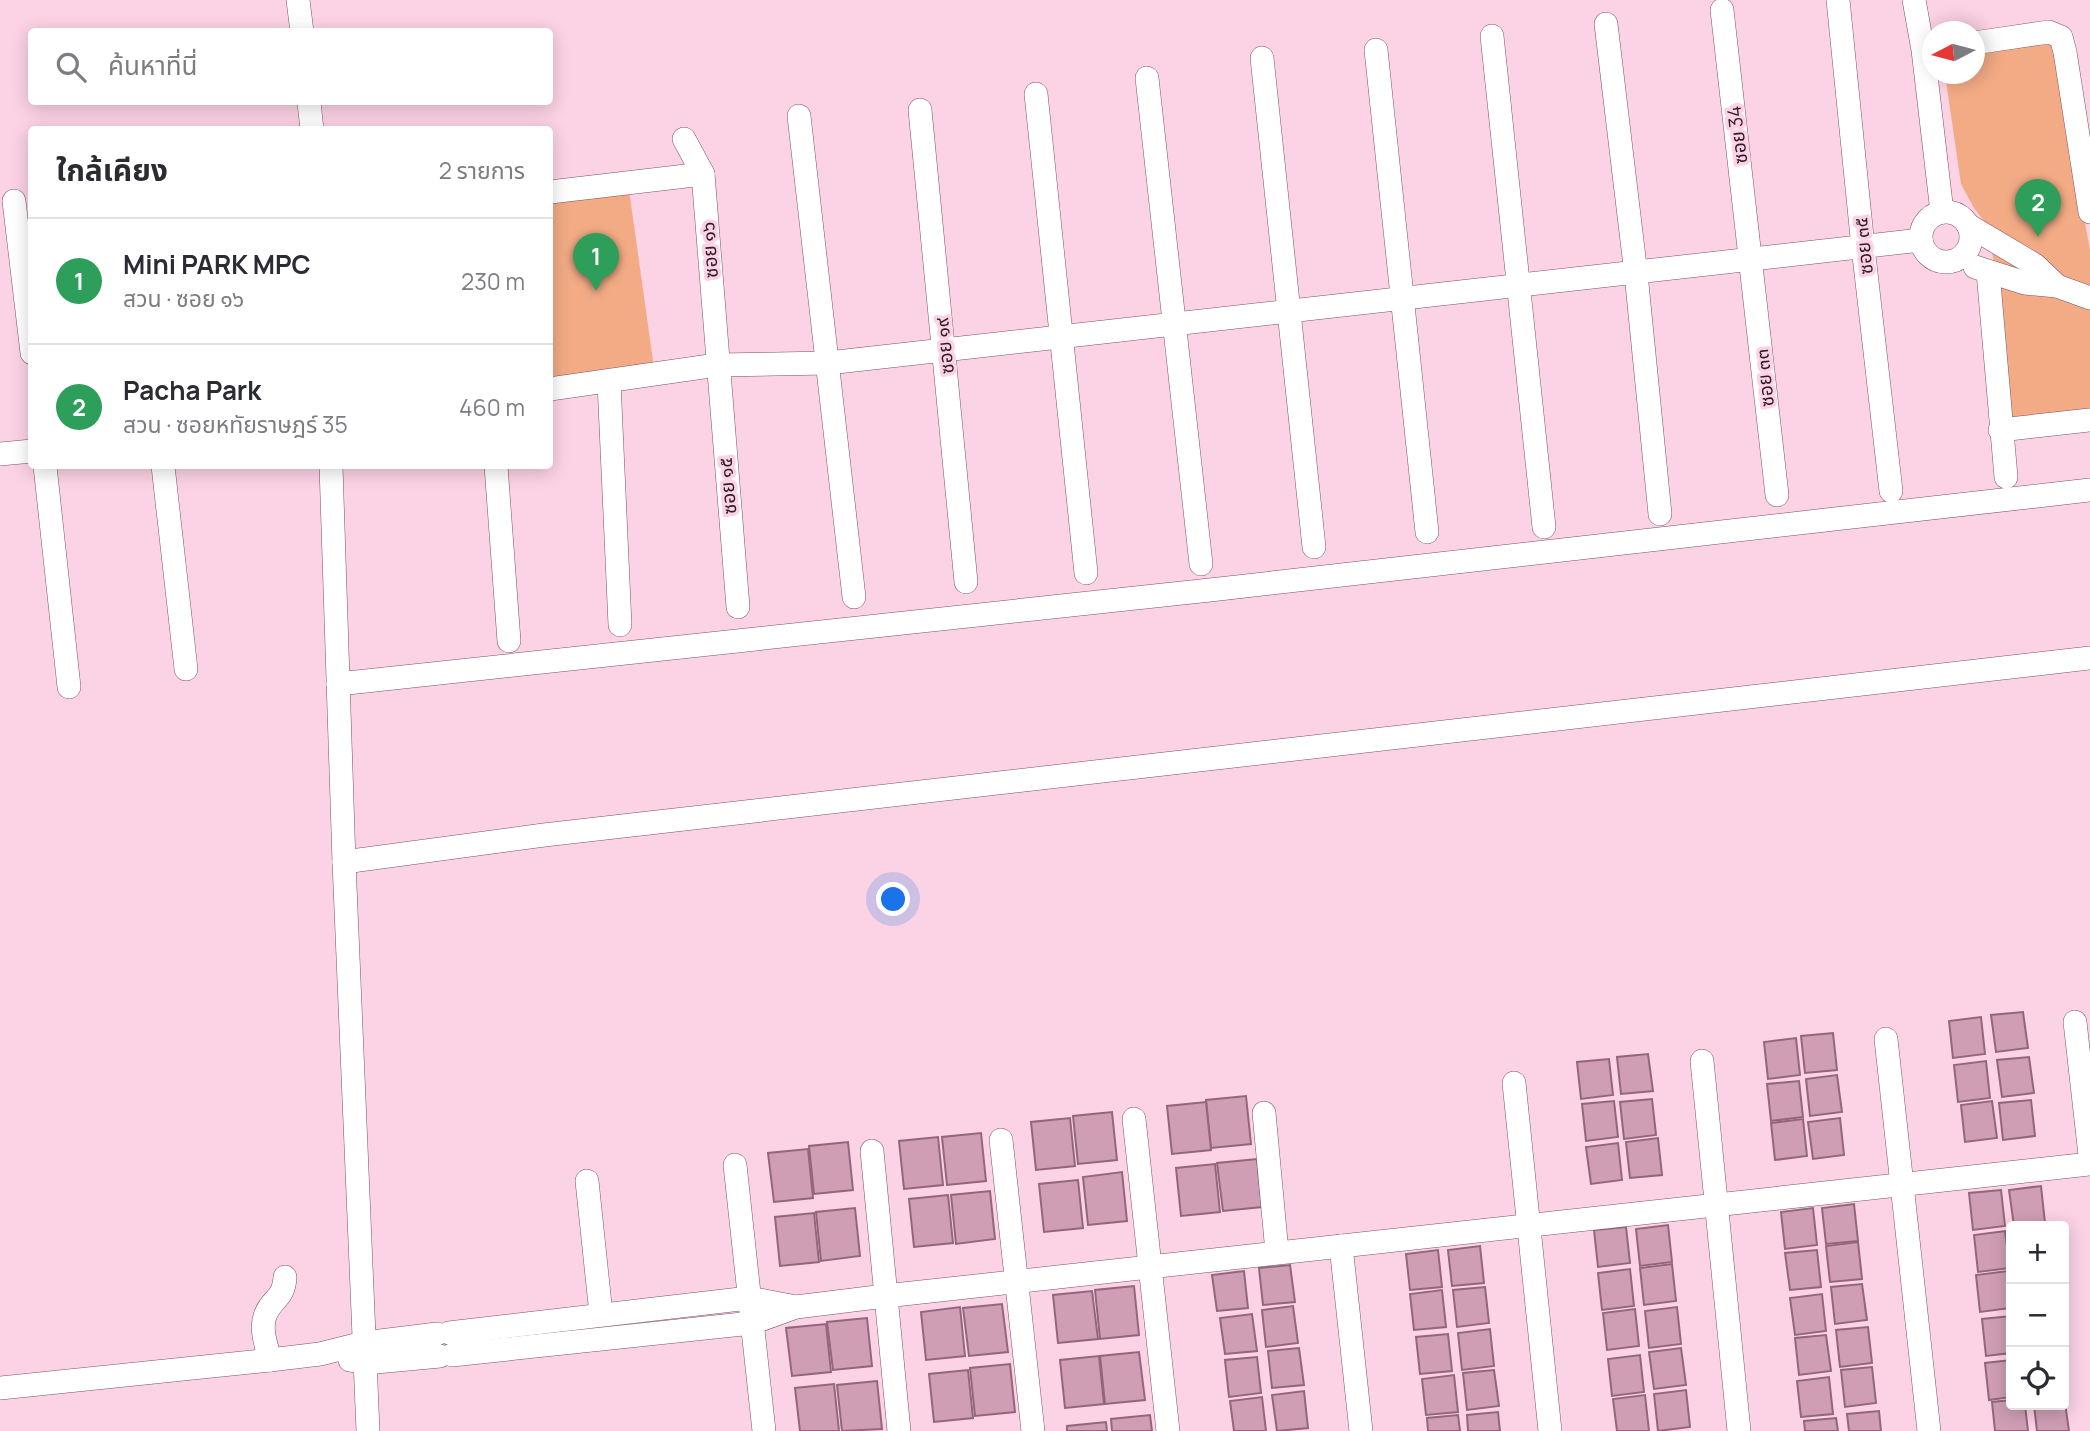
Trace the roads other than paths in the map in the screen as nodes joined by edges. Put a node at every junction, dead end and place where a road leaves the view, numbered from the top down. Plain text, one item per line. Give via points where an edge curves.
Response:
1 (298, 0) edge
2 (1838, 0) edge
3 (1914, 0) edge
4 (1722, 10) dead end
5 (1606, 24) dead end
6 (302, 28) edge
7 (1922, 29) edge
8 (1492, 36) dead end
9 (1985, 42) edge
10 (1376, 50) dead end
11 (1262, 58) dead end
12 (1147, 78) dead end
13 (1931, 84) edge
14 (1036, 94) dead end
15 (309, 105) edge
16 (920, 110) dead end
17 (799, 116) dead end
18 (312, 126) edge
19 (684, 139) dead end
20 (703, 174) junction
21 (553, 192) edge
22 (14, 201) dead end
23 (1942, 212) junction
24 (2090, 212) edge
25 (1968, 225) junction
26 (1921, 240) junction
27 (1863, 247) junction
28 (1957, 259) junction
29 (1751, 261) junction
30 (1988, 272) junction
31 (1636, 274) junction
32 (1520, 286) junction
33 (2057, 286) junction
34 (1404, 298) junction
35 (2090, 298) edge
36 (1290, 312) junction
37 (28, 319) edge
38 (1175, 325) junction
39 (1061, 337) junction
40 (944, 350) junction
41 (828, 363) junction
42 (717, 365) junction
43 (608, 382) junction
44 (553, 389) edge
45 (2090, 420) edge
46 (2000, 430) junction
47 (28, 451) edge
48 (0, 454) edge
49 (44, 469) edge
50 (163, 469) edge
51 (331, 469) edge
52 (496, 469) edge
53 (2006, 477) dead end
54 (2090, 490) edge
55 (1891, 491) dead end
56 (1777, 495) dead end
57 (1660, 514) dead end
58 (1544, 527) dead end
59 (1426, 533) dead end
60 (1314, 547) dead end
61 (1201, 564) dead end
62 (1086, 573) dead end
63 (966, 582) dead end
64 (854, 597) dead end
65 (737, 607) dead end
66 (620, 625) dead end
67 (509, 641) dead end
68 (2090, 658) edge
69 (186, 669) dead end
70 (338, 684) junction
71 (69, 687) dead end
72 (344, 862) junction
73 (2075, 1023) dead end
74 (1886, 1039) dead end
75 (1702, 1061) dead end
76 (1514, 1083) dead end
77 (1264, 1113) dead end
78 (1134, 1119) dead end
79 (1001, 1140) dead end
80 (872, 1151) dead end
81 (2090, 1155) edge
82 (735, 1164) dead end
83 (2090, 1164) edge
84 (587, 1181) dead end
85 (1902, 1186) junction
86 (1715, 1205) junction
87 (1529, 1227) junction
88 (1341, 1246) junction
89 (1278, 1252) junction
90 (1150, 1266) junction
91 (285, 1278) dead end
92 (1017, 1283) junction
93 (886, 1296) junction
94 (749, 1298) junction
95 (796, 1307) junction
96 (601, 1314) junction
97 (752, 1323) junction
98 (445, 1345) junction
99 (365, 1353) junction
100 (271, 1360) junction
101 (0, 1388) edge
102 (368, 1431) edge
103 (764, 1431) edge
104 (899, 1431) edge
105 (1032, 1431) edge
106 (1168, 1431) edge
107 (1361, 1431) edge
108 (1550, 1431) edge
109 (1739, 1431) edge
110 (1929, 1431) edge

1 - 6 street
2 - 27 street, ซอย ๓๕
3 - 7 street
4 - 29 street, ซอย 34
5 - 31 street
8 - 32 street
9 - 24 street via 2049,32 2061,37
10 - 34 street
11 - 36 street
12 - 38 street
13 - 23 street
14 - 39 street
15 - 18 street
16 - 40 street, ซอย ๑๙
17 - 41 street
19 - 20 street, ซอย ๑๖
20 - 21 street
20 - 42 street, ซอย ๑๖
22 - 37 street
23 - 25 street via 1958,214
23 - 26 street via 1928,219
25 - 28 street via 1968,248
25 - 33 street via 2035,265
26 - 27 street
26 - 28 street via 1935,259
27 - 29 street
27 - 55 street, ซอย ๓๕
28 - 30 street
29 - 31 street
29 - 56 street, ซอย ๓๓
30 - 33 street
30 - 46 street
31 - 32 street
31 - 57 street
32 - 34 street
32 - 58 street
33 - 35 street
34 - 36 street
34 - 59 street
36 - 38 street
36 - 60 street
38 - 39 street
38 - 61 street
39 - 40 street
39 - 62 street
40 - 41 street
40 - 63 street, ซอย ๑๙
41 - 42 street
41 - 64 street
42 - 43 street
42 - 65 street, ซอย ๑๕
43 - 44 street
43 - 66 street
45 - 46 street
46 - 53 street
47 - 48 street
49 - 71 street
50 - 69 street
51 - 70 street
52 - 67 street
54 - 70 street
68 - 72 street via 544,835
70 - 72 street
72 - 99 street
73 - 81 street
74 - 85 street
75 - 86 street
76 - 87 street
77 - 89 street
78 - 90 street
79 - 92 street
80 - 93 street
82 - 94 street
83 - 85 street
84 - 96 street
85 - 86 street
85 - 110 street
86 - 87 street
86 - 109 street
87 - 88 street
87 - 108 street
88 - 89 street
88 - 107 street
89 - 90 street
90 - 92 street
90 - 106 street
91 - 100 street via 282,1294 264,1318
92 - 93 street
92 - 105 street
93 - 95 street
93 - 104 street
94 - 95 street
94 - 96 street
94 - 97 street
95 - 97 street
96 - 98 street
97 - 98 street
97 - 103 street
98 - 99 street
99 - 100 street
99 - 102 street
100 - 101 street

